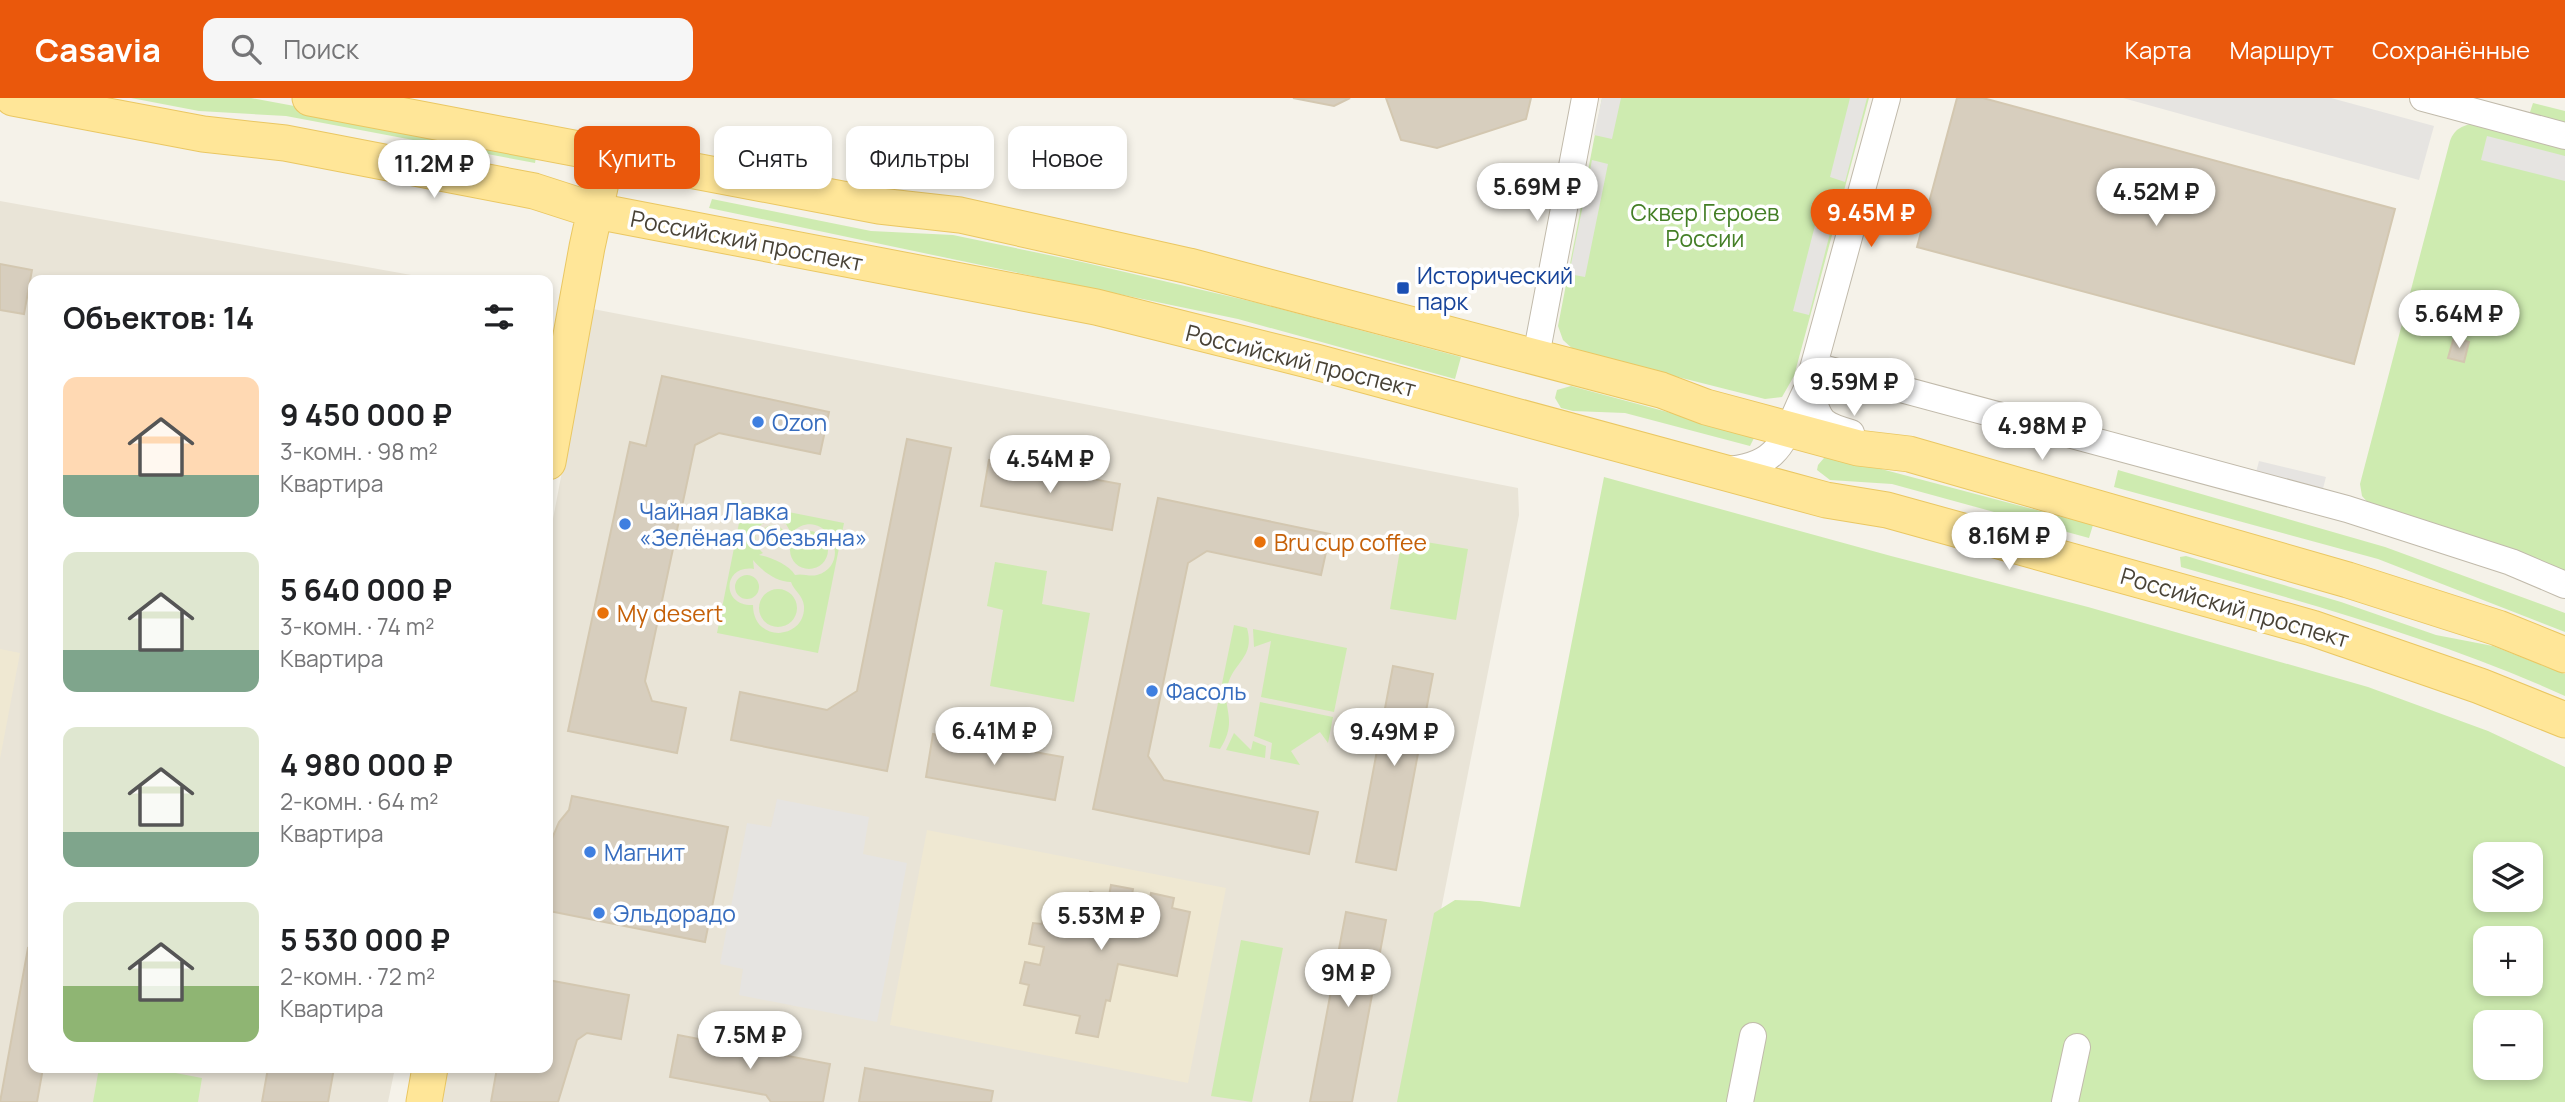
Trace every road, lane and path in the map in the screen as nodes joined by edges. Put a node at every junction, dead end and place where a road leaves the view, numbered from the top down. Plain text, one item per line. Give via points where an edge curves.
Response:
1 (13, 98) edge
2 (310, 98) edge
3 (1585, 98) edge
4 (1887, 98) edge
5 (2423, 98) edge
6 (2565, 136) edge
7 (574, 149) edge
8 (700, 172) edge
9 (600, 189) edge
10 (596, 211) junction
11 (1536, 356) junction
12 (1811, 377) junction
13 (1790, 429) junction
14 (553, 436) edge
15 (1909, 454) junction
16 (1716, 470) junction
17 (2565, 585) edge
18 (2565, 655) edge
19 (2565, 720) edge
20 (1753, 1037) dead end
21 (2077, 1046) dead end
22 (429, 1073) edge
23 (424, 1102) edge
24 (1740, 1102) edge
25 (2065, 1102) edge

1 - 10 main road, Российский проспект via 534,191
2 - 7 main road
3 - 11 street
4 - 12 street
5 - 6 street
8 - 11 main road via 879,206 960,215 1189,266
9 - 10 main road
10 - 14 main road
10 - 16 main road, Российский проспект via 1096,307
11 - 13 main road
12 - 13 street
12 - 15 street via 1816,411 1824,424
12 - 17 street via 2347,509 2511,562
13 - 15 main road via 1858,448
13 - 16 street via 1770,457 1743,469
15 - 18 main road via 2348,580 2498,628
16 - 19 main road, Российский проспект via 1826,500 1914,517 2312,628
20 - 24 street
21 - 25 street
22 - 23 main road

